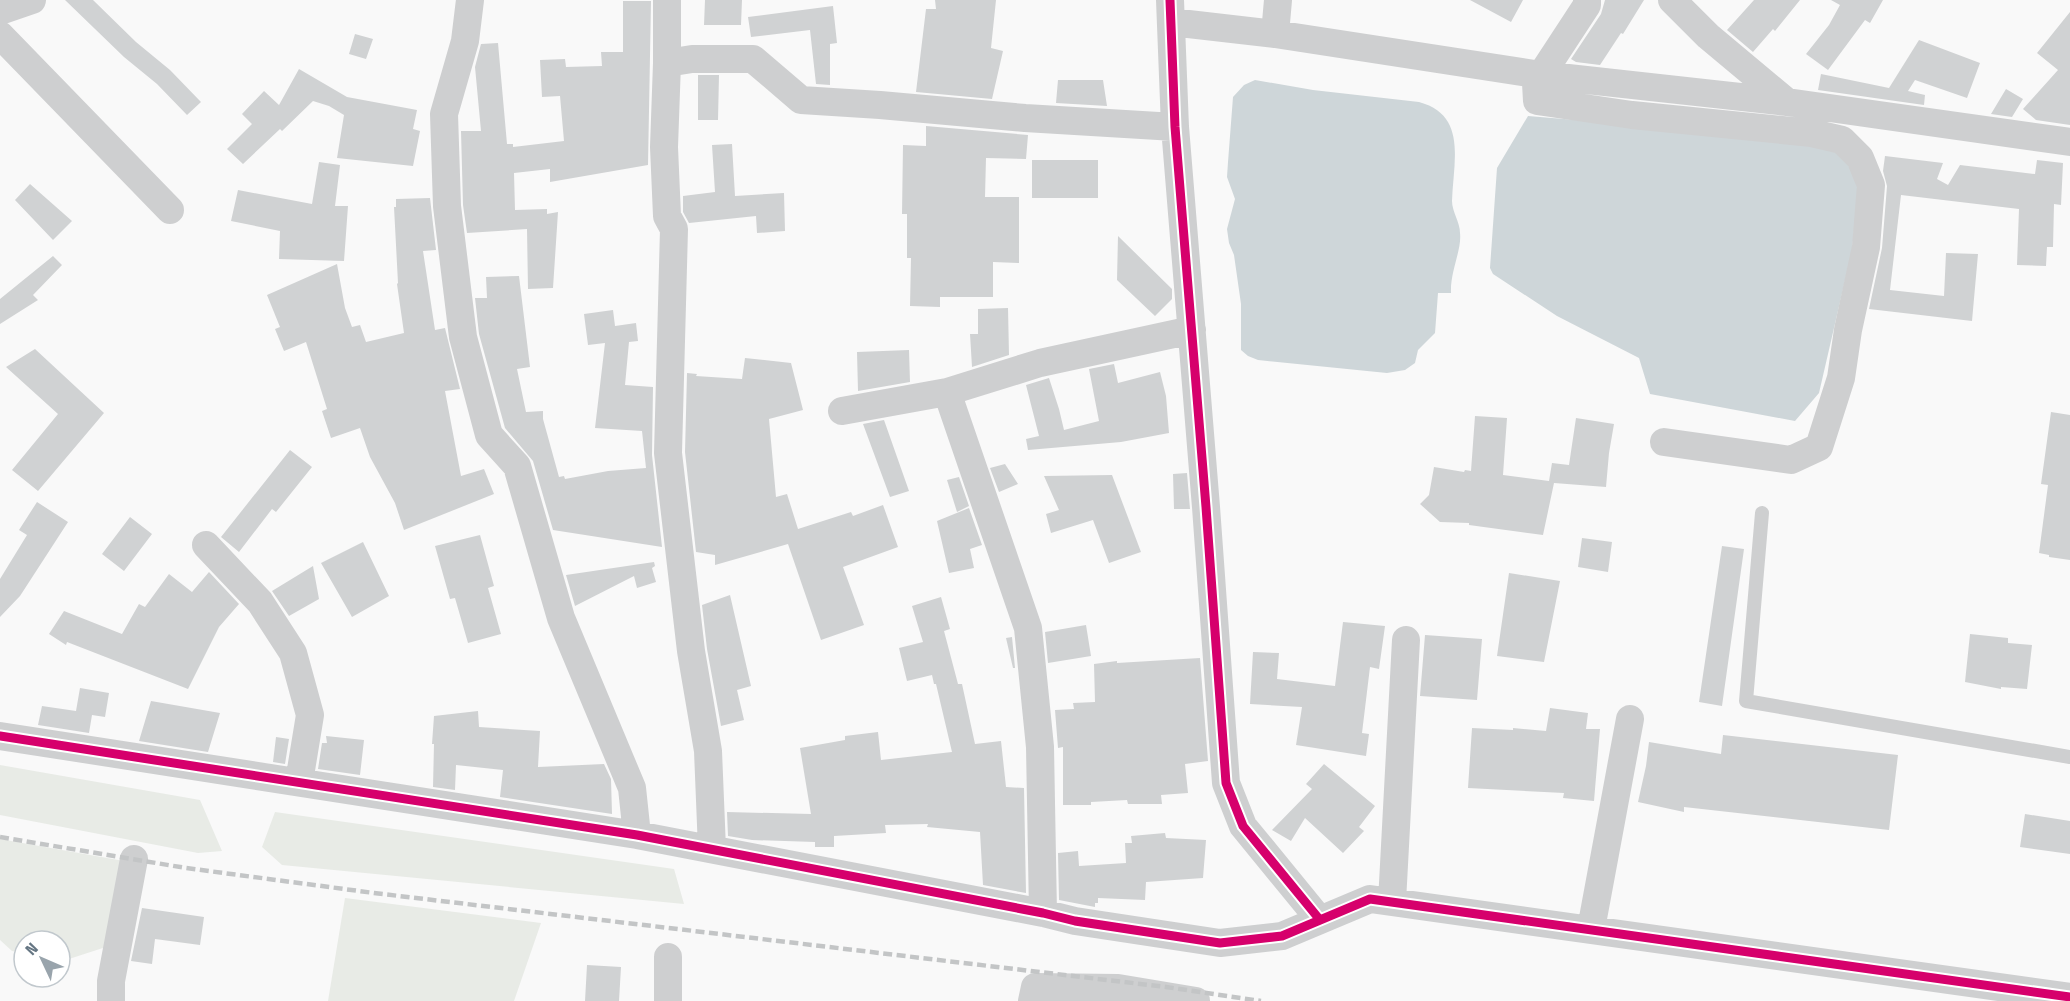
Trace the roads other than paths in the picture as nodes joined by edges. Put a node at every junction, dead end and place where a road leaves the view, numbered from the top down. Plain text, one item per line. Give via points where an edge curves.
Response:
1 (32, 0) edge
2 (470, 0) edge
3 (668, 0) edge
4 (1278, 0) edge
5 (1587, 0) edge
6 (1672, 0) edge
7 (0, 11) edge
8 (1170, 11) edge
9 (1275, 34) junction
10 (0, 35) edge
11 (668, 63) junction
12 (1541, 75) junction
13 (1786, 102) junction
14 (1175, 127) junction
15 (2070, 142) edge
16 (170, 210) dead end
17 (1192, 330) junction
18 (947, 392) junction
19 (842, 411) dead end
20 (1664, 442) dead end
21 (1762, 513) dead end
22 (206, 545) dead end
23 (1406, 639) dead end
24 (1630, 719) dead end
25 (0, 736) edge
26 (2070, 757) edge
27 (299, 782) junction
28 (637, 835) junction
29 (712, 849) junction
30 (134, 859) dead end
31 (1392, 902) junction
32 (1043, 914) junction
33 (1320, 920) junction
34 (1591, 930) junction
35 (668, 957) dead end
36 (2070, 997) edge
37 (111, 1001) edge
38 (668, 1001) edge
39 (1032, 1001) edge
40 (1196, 1001) edge

1 - 7 street
2 - 28 street via 465,41 444,114 447,206 463,337 489,435 517,466 561,618 632,788
3 - 11 street
4 - 9 street
5 - 12 street
6 - 13 street
8 - 9 street
8 - 14 street
9 - 12 street
10 - 16 street
11 - 14 street via 753,59 801,100
11 - 29 street via 663,147 668,216 674,229 668,453 708,751
12 - 13 street
12 - 20 street via 1536,83 1537,101 1812,133 1842,140 1860,158 1871,185 1866,248 1841,378 1819,447 1791,460
13 - 15 street
14 - 17 street
17 - 18 street via 1040,363
17 - 33 street via 1226,783 1243,826
18 - 19 street
18 - 32 street via 1028,628 1040,747
21 - 26 lane via 1746,701
22 - 27 street via 260,602 293,653 310,715
23 - 31 street
24 - 34 street
25 - 27 street
27 - 28 street
28 - 29 street
29 - 32 street
30 - 37 street via 111,981
31 - 33 street via 1370,899
31 - 34 street
32 - 33 street via 1220,943 1281,936
34 - 36 street
35 - 38 street
39 - 40 street via 1035,987 1118,988

